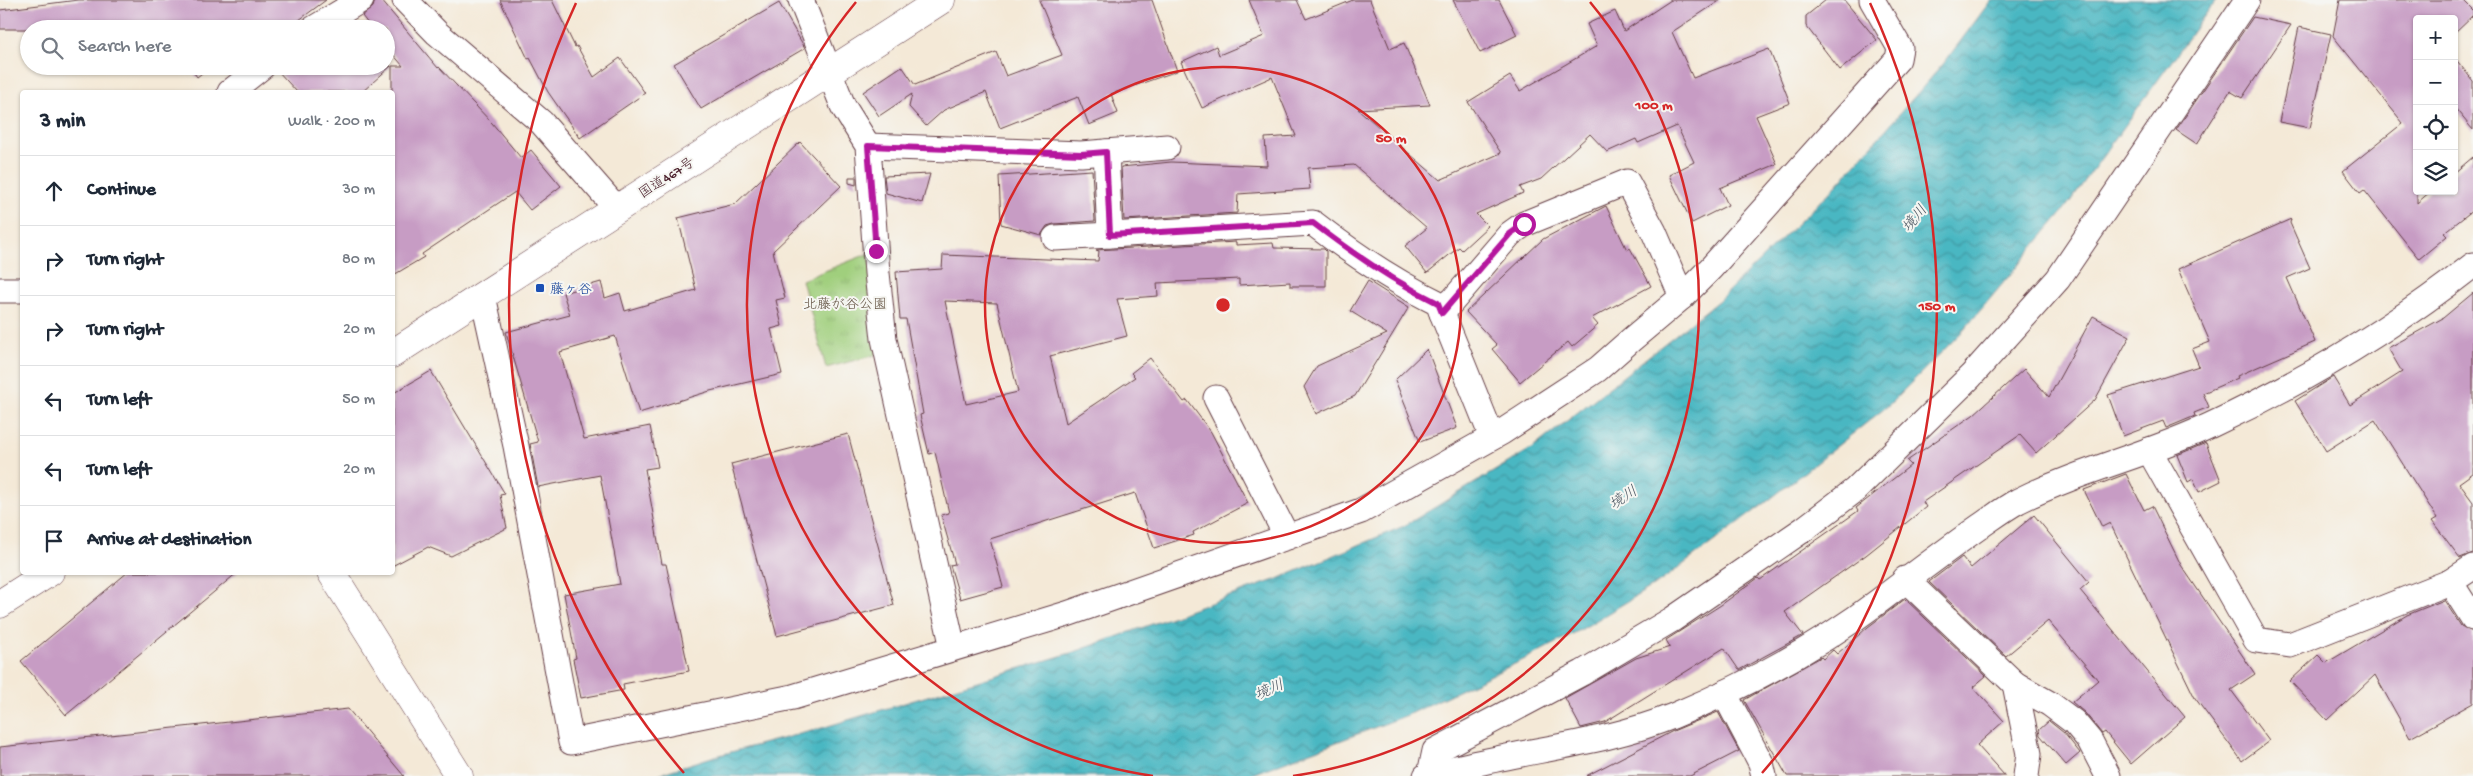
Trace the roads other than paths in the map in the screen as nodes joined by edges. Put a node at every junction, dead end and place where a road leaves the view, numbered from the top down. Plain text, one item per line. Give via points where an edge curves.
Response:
1 (361, 0) edge
2 (405, 0) edge
3 (801, 0) edge
4 (940, 0) edge
5 (1872, 0) edge
6 (2248, 0) edge
7 (328, 20) edge
8 (830, 70) junction
9 (252, 75) edge
10 (233, 90) edge
11 (868, 146) junction
12 (1167, 147) dead end
13 (1106, 152) junction
14 (617, 209) junction
15 (1110, 235) junction
16 (1055, 238) dead end
17 (2473, 265) edge
18 (0, 290) edge
19 (20, 290) edge
20 (484, 296) junction
21 (1682, 297) junction
22 (1442, 313) junction
23 (395, 352) edge
24 (1216, 398) dead end
25 (1492, 437) junction
26 (2149, 450) junction
27 (1287, 536) junction
28 (2473, 567) edge
29 (45, 575) edge
30 (334, 575) edge
31 (1905, 579) junction
32 (2450, 582) junction
33 (0, 604) edge
34 (2473, 618) edge
35 (953, 648) junction
36 (2015, 684) junction
37 (1724, 693) junction
38 (1428, 775) edge
39 (458, 776) edge
40 (1764, 776) edge
41 (2026, 776) edge
42 (2108, 776) edge

1 - 7 street
2 - 14 street via 437,33 541,122
3 - 8 street
4 - 8 main road, 国道467号
5 - 21 street via 1900,48 1898,59
6 - 38 street via 2058,279 1971,376 1855,490 1796,535 1673,619 1582,673 1435,751
8 - 11 street via 843,106
8 - 14 main road, 国道467号
9 - 10 street
11 - 13 street via 1081,154
11 - 35 street via 884,339
12 - 13 street
13 - 15 street
14 - 20 main road, 国道467号
15 - 16 street
15 - 22 street via 1313,223 1353,254 1438,303
17 - 26 street via 2441,290 2318,369 2210,426
18 - 19 street
20 - 23 main road, 国道467号
20 - 35 street via 516,446 571,742 793,697
21 - 22 street via 1654,232 1627,182 1524,224 1510,234
21 - 25 street via 1598,368
22 - 25 street
24 - 27 street
25 - 27 street via 1361,511
26 - 31 street via 2015,502
26 - 32 street via 2256,640 2290,646
27 - 35 street via 1067,614
28 - 32 street
29 - 33 main road
30 - 39 main road
31 - 36 street
31 - 37 street via 1816,644
32 - 34 street
36 - 41 street via 2029,754
36 - 42 street via 2074,722 2090,741
37 - 38 street via 1605,738 1537,749
37 - 40 street via 1761,763

